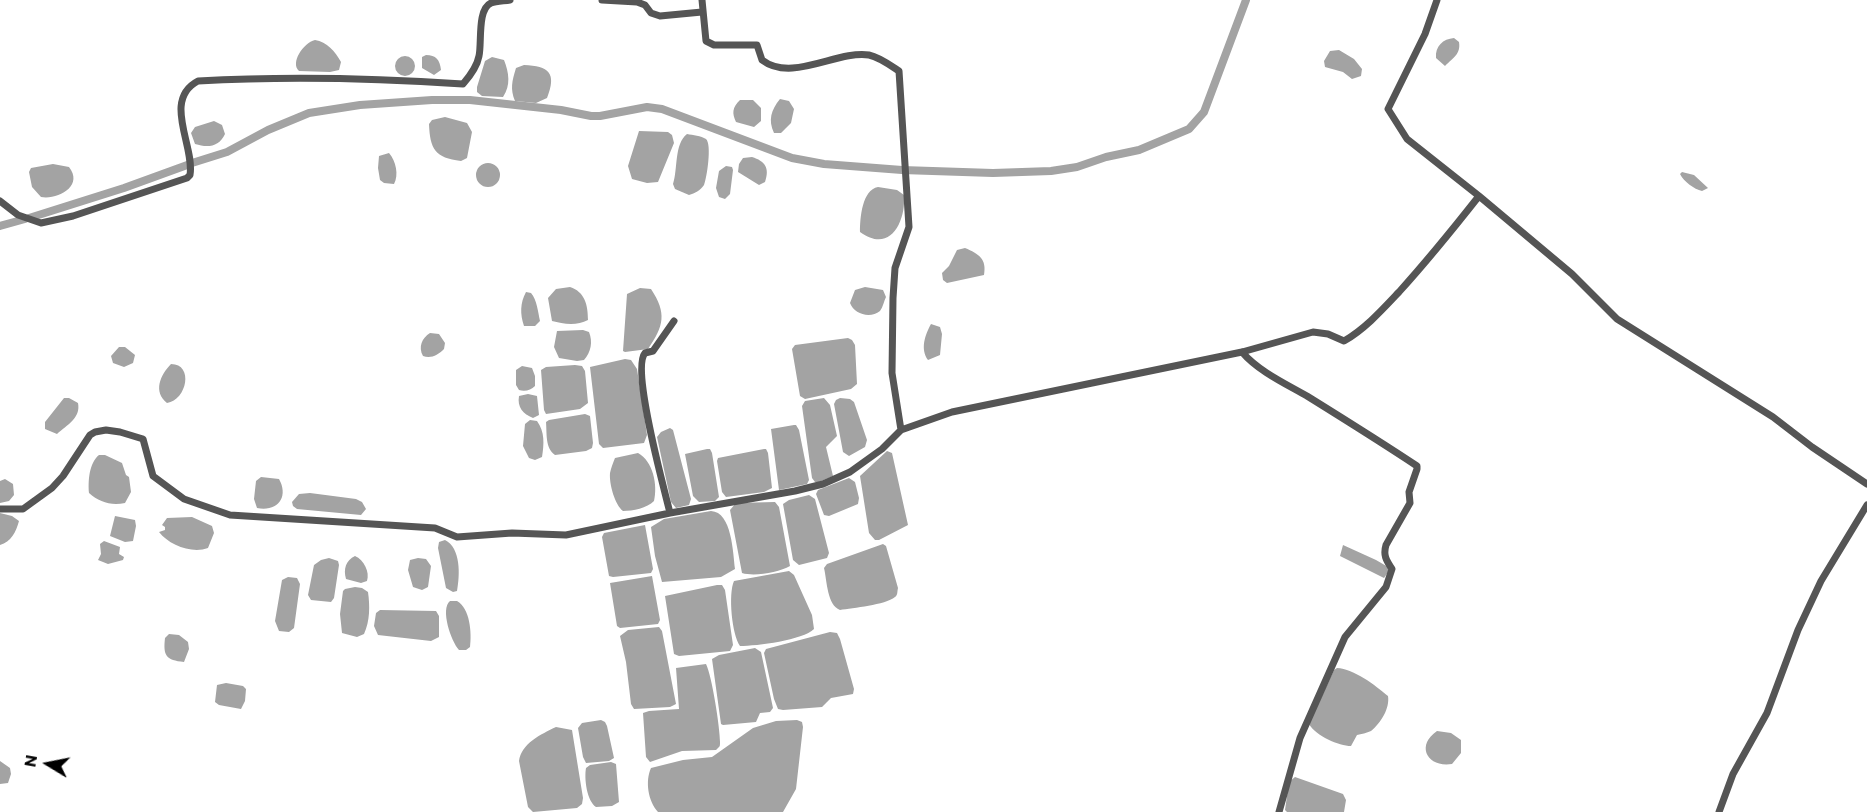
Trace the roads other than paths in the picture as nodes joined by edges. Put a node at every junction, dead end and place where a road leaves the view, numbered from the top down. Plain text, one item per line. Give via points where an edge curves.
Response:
1 (510, 0) edge
2 (602, 0) edge
3 (702, 0) edge
4 (1437, 0) edge
5 (702, 12) junction
6 (1479, 196) junction
7 (0, 201) edge
8 (674, 321) dead end
9 (1242, 352) junction
10 (902, 430) junction
11 (1867, 484) edge
12 (1867, 505) edge
13 (0, 508) edge
14 (670, 513) junction
15 (1279, 812) edge
16 (1719, 812) edge

1 - 7 street via 486,7 479,57 472,75 463,84 320,77 198,81 183,95 181,114 191,162 187,178 41,223 18,215
2 - 5 street via 636,2 660,16
3 - 5 street
4 - 6 street via 1388,109 1407,139
5 - 10 street via 706,41 714,45 757,45 762,60 776,67 810,67 842,57 869,56 899,71 909,227 895,268 892,373
6 - 9 street via 1382,311 1353,336 1344,341 1313,332
6 - 11 street via 1572,274 1617,319 1773,417
8 - 14 street via 641,361 646,406
9 - 10 street via 952,412
9 - 15 street via 1271,375 1417,466 1409,492 1410,503 1384,553 1392,569 1389,581 1345,637 1300,738
10 - 14 street via 850,472 823,484
12 - 16 street via 1821,581 1767,714 1733,774
13 - 14 street via 23,509 36,500 63,476 90,435 106,430 143,439 153,476 184,499 230,515 435,528 457,537 512,532 566,535

